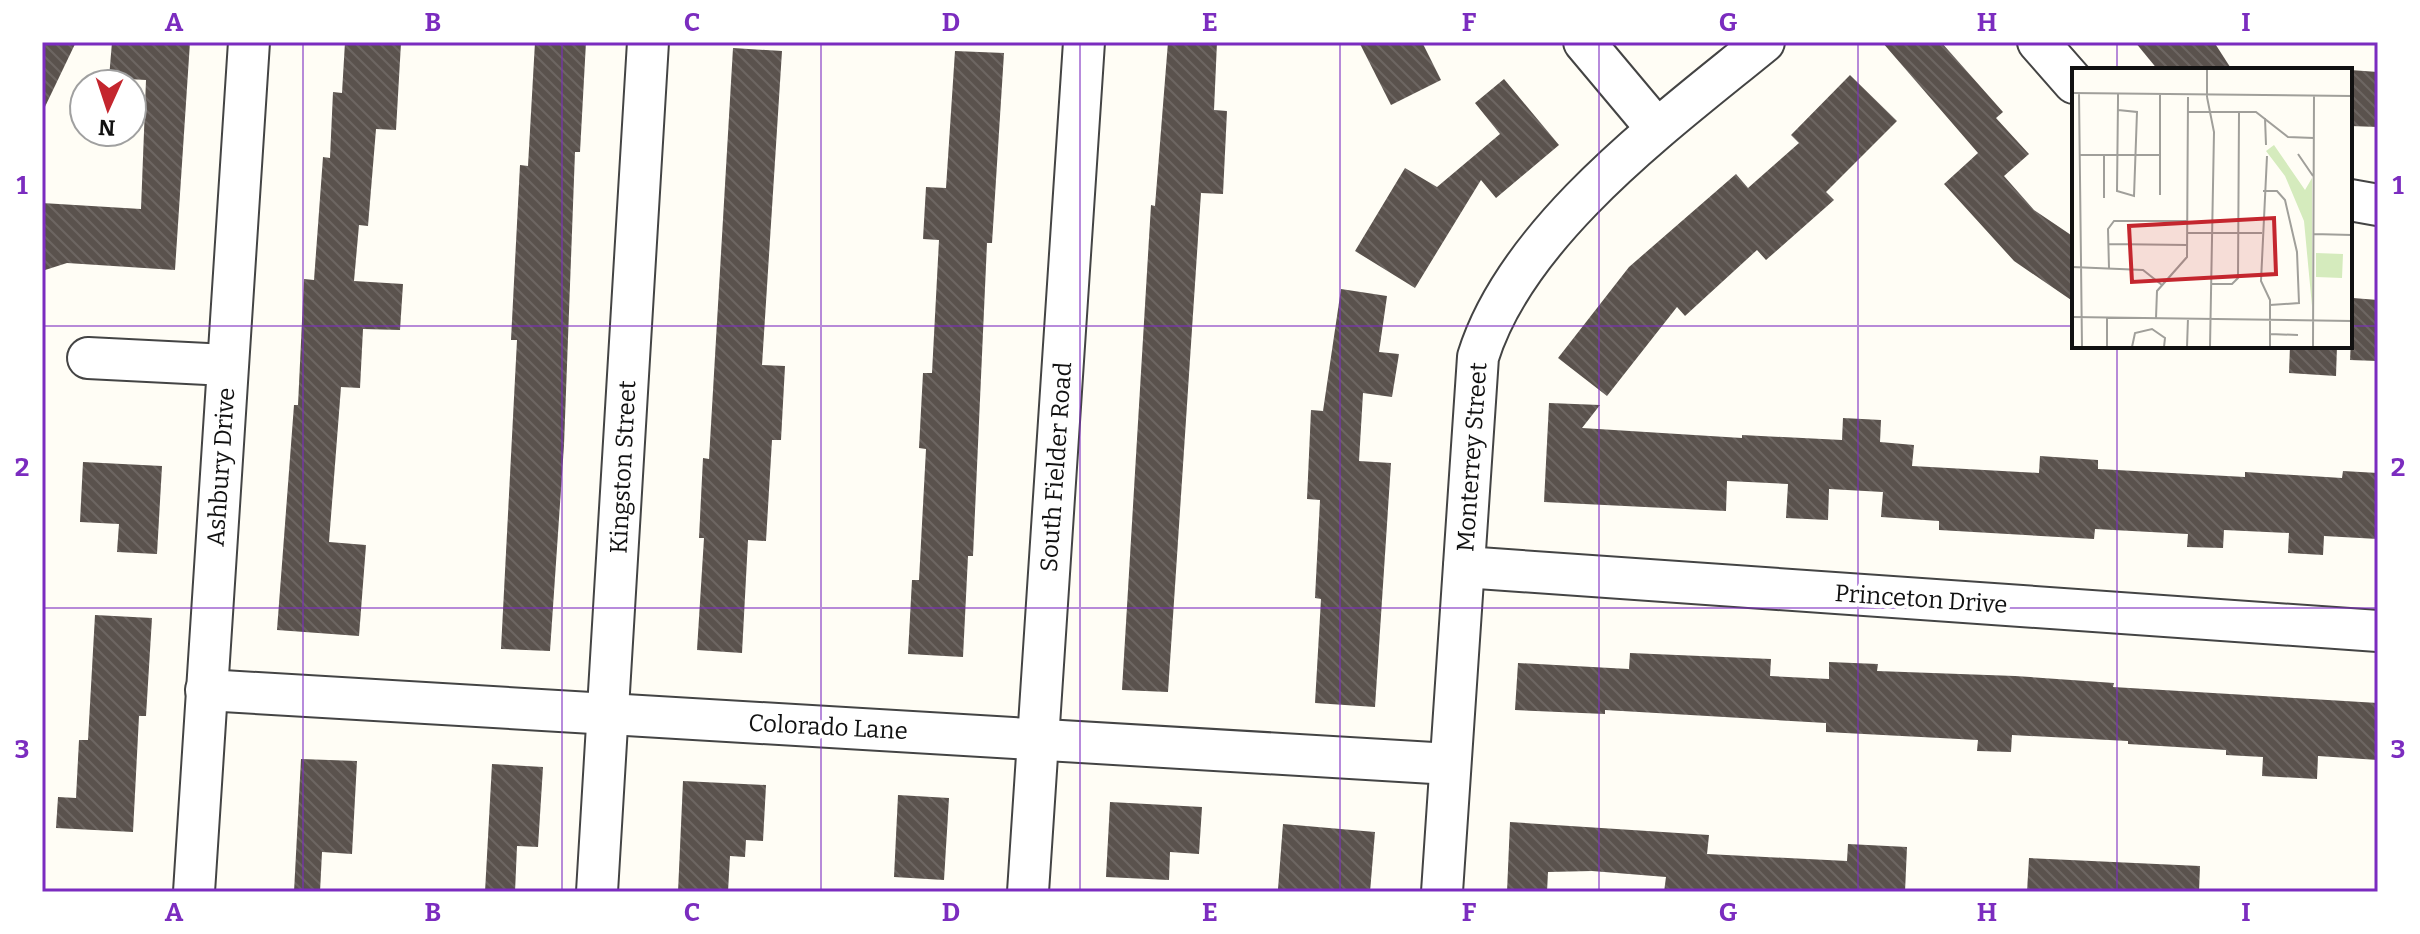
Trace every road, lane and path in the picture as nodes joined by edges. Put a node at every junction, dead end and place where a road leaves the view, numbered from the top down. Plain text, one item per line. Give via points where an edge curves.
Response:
1 (249, 42) edge
2 (648, 42) edge
3 (1084, 42) edge
4 (1584, 42) edge
5 (1764, 42) edge
6 (2038, 42) edge
7 (2072, 81) edge
8 (1657, 129) junction
9 (2352, 200) edge
10 (2378, 205) edge
11 (88, 358) dead end
12 (227, 365) junction
13 (1464, 567) junction
14 (2378, 631) edge
15 (206, 690) junction
16 (609, 714) junction
17 (1038, 739) junction
18 (1450, 764) junction
19 (194, 892) edge
20 (597, 892) edge
21 (1028, 892) edge
22 (1442, 892) edge

1 - 12 street, Ashbury Drive
2 - 16 street, Kingston Street
3 - 17 street, South Fielder Road
4 - 8 street
5 - 8 street, Monterrey Street
6 - 7 street
8 - 13 street, Monterrey Street via 1560,223 1505,292 1488,324 1478,357
9 - 10 street
11 - 12 street
12 - 15 street, Ashbury Drive
13 - 14 street, Princeton Drive
13 - 18 street, Monterrey Street
15 - 16 street, Colorado Lane
15 - 19 street, Ashbury Drive
16 - 17 street, Colorado Lane
16 - 20 street, Kingston Street
17 - 18 street, Colorado Lane
17 - 21 street, South Fielder Road
18 - 22 street, Monterrey Street

